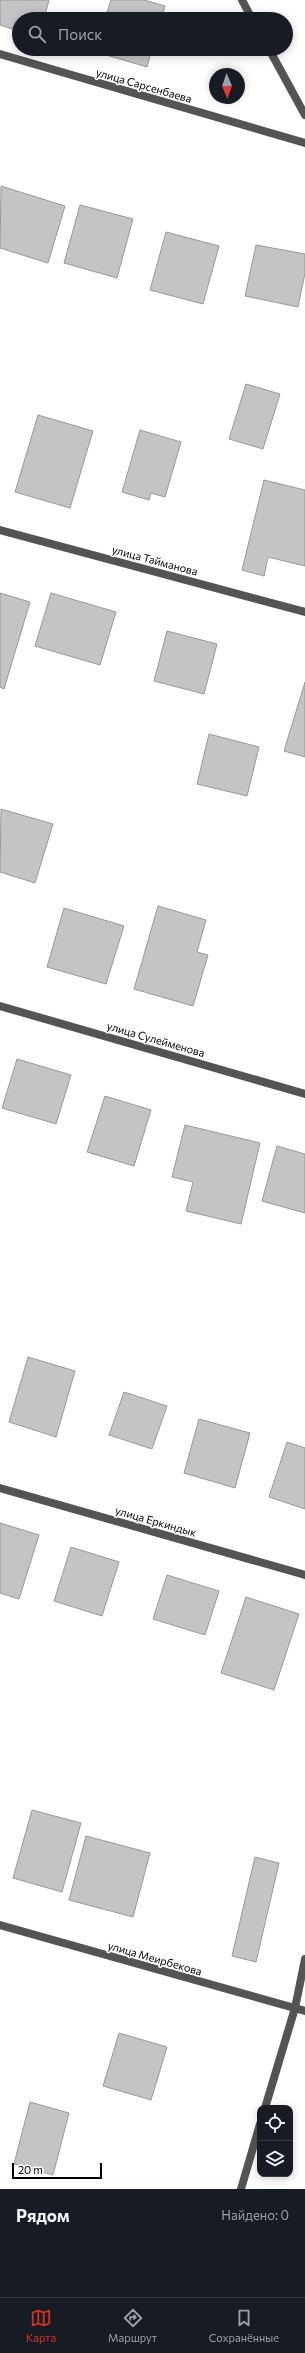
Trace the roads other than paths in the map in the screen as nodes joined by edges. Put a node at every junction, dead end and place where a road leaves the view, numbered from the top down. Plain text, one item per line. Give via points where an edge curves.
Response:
1 (242, 0) edge
2 (248, 12) edge
3 (0, 54) edge
4 (273, 56) edge
5 (305, 115) edge
6 (305, 144) edge
7 (0, 530) edge
8 (305, 612) edge
9 (0, 1006) edge
10 (305, 1094) edge
11 (0, 1488) edge
12 (305, 1575) edge
13 (0, 1925) edge
14 (305, 1959) edge
15 (295, 2008) junction
16 (305, 2011) edge
17 (266, 2105) edge
18 (257, 2134) edge
19 (240, 2189) edge

1 - 2 street
3 - 6 street, улица Сарсенбаева
4 - 5 street
7 - 8 street, улица Тайманова
9 - 10 street, улица Сулейменова
11 - 12 street, улица Еркиндык
13 - 15 street, улица Меирбекова
14 - 15 street
15 - 16 street, улица Меирбекова
15 - 17 street
18 - 19 street

